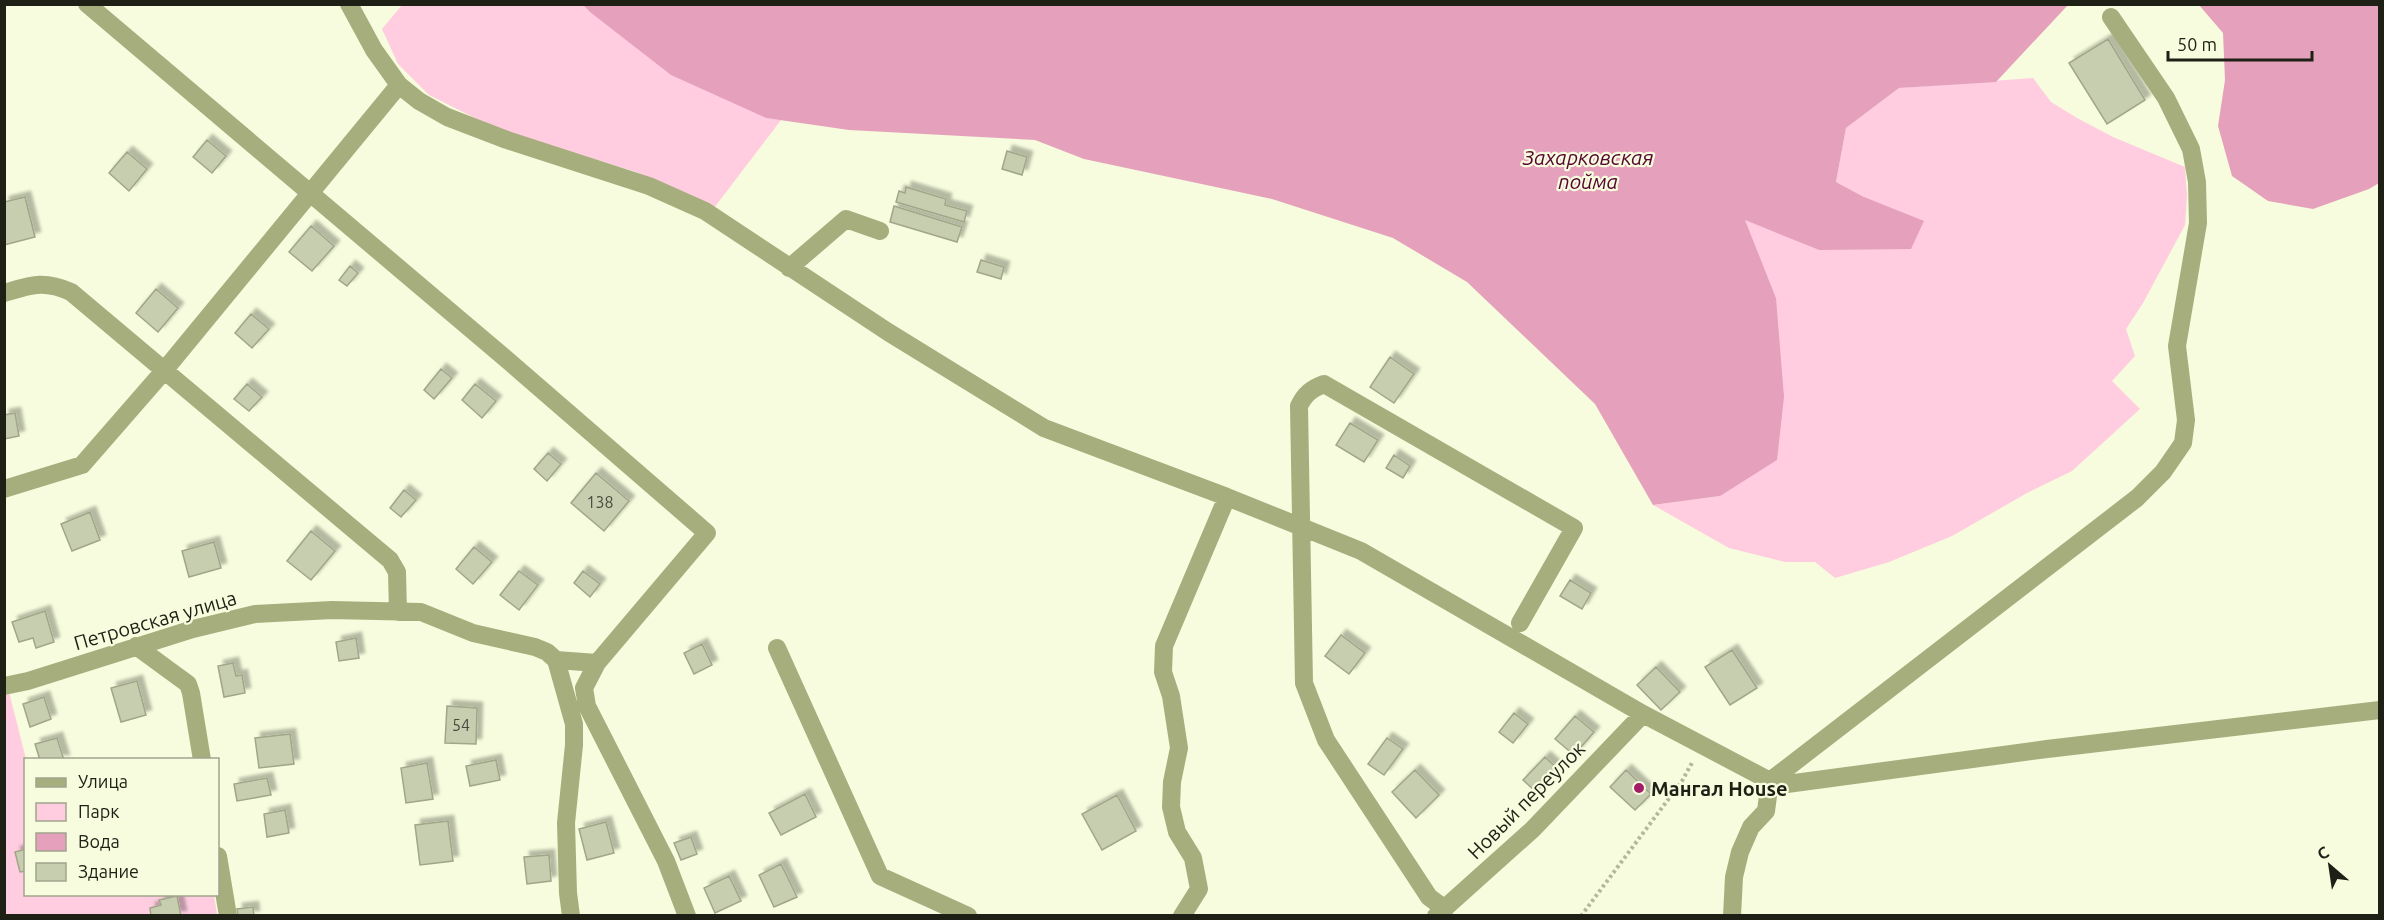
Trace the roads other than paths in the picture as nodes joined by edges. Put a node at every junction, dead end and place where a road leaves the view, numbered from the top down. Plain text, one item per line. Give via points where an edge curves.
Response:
1 (87, 4) edge
2 (350, 4) edge
3 (366, 4) edge
4 (2110, 17) dead end
5 (399, 85) junction
6 (310, 193) junction
7 (880, 231) dead end
8 (789, 268) junction
9 (4, 293) edge
10 (163, 372) junction
11 (4, 489) edge
12 (1227, 497) junction
13 (1299, 526) junction
14 (398, 612) junction
15 (1520, 623) dead end
16 (136, 646) junction
17 (777, 648) dead end
18 (556, 660) junction
19 (597, 663) junction
20 (4, 686) edge
21 (2379, 710) edge
22 (1643, 714) junction
23 (202, 758) edge
24 (1770, 781) junction
25 (219, 862) edge
26 (942, 910) edge
27 (1440, 912) edge
28 (228, 915) edge
29 (572, 915) edge
30 (687, 915) edge
31 (968, 915) edge
32 (1182, 915) edge
33 (1732, 915) edge

1 - 6 street
2 - 3 street
2 - 5 street via 374,50
4 - 24 street via 2166,98 2191,149 2197,182 2198,223 2177,346 2186,420 2183,443 2163,472 2137,498
5 - 6 street
5 - 8 street via 447,117 649,186 705,211
6 - 10 street
6 - 19 street via 706,533
7 - 8 street via 846,219
8 - 12 street via 1044,428
9 - 10 street via 34,285 53,285 71,292
10 - 11 street via 82,465
10 - 14 street via 390,560 397,572
12 - 13 street
12 - 32 street via 1164,646 1163,672 1179,748 1171,807 1178,832 1193,858 1199,889
13 - 15 street via 1299,406 1304,395 1324,384 1574,528
13 - 22 street via 1361,551
13 - 27 street via 1304,683 1326,740
14 - 16 street, Петровская улица via 255,614
14 - 18 street, Петровская улица via 421,612 473,633 535,647
16 - 20 street, Петровская улица
16 - 23 street via 188,684
17 - 26 street via 880,876
18 - 19 street
18 - 29 street via 574,724 566,823
19 - 30 street via 584,688 587,706 666,861
21 - 24 street via 1787,784
22 - 24 street
22 - 27 street, Новый переулок via 1533,829
24 - 33 street via 1766,811 1751,827 1740,852
25 - 28 street
26 - 31 street

